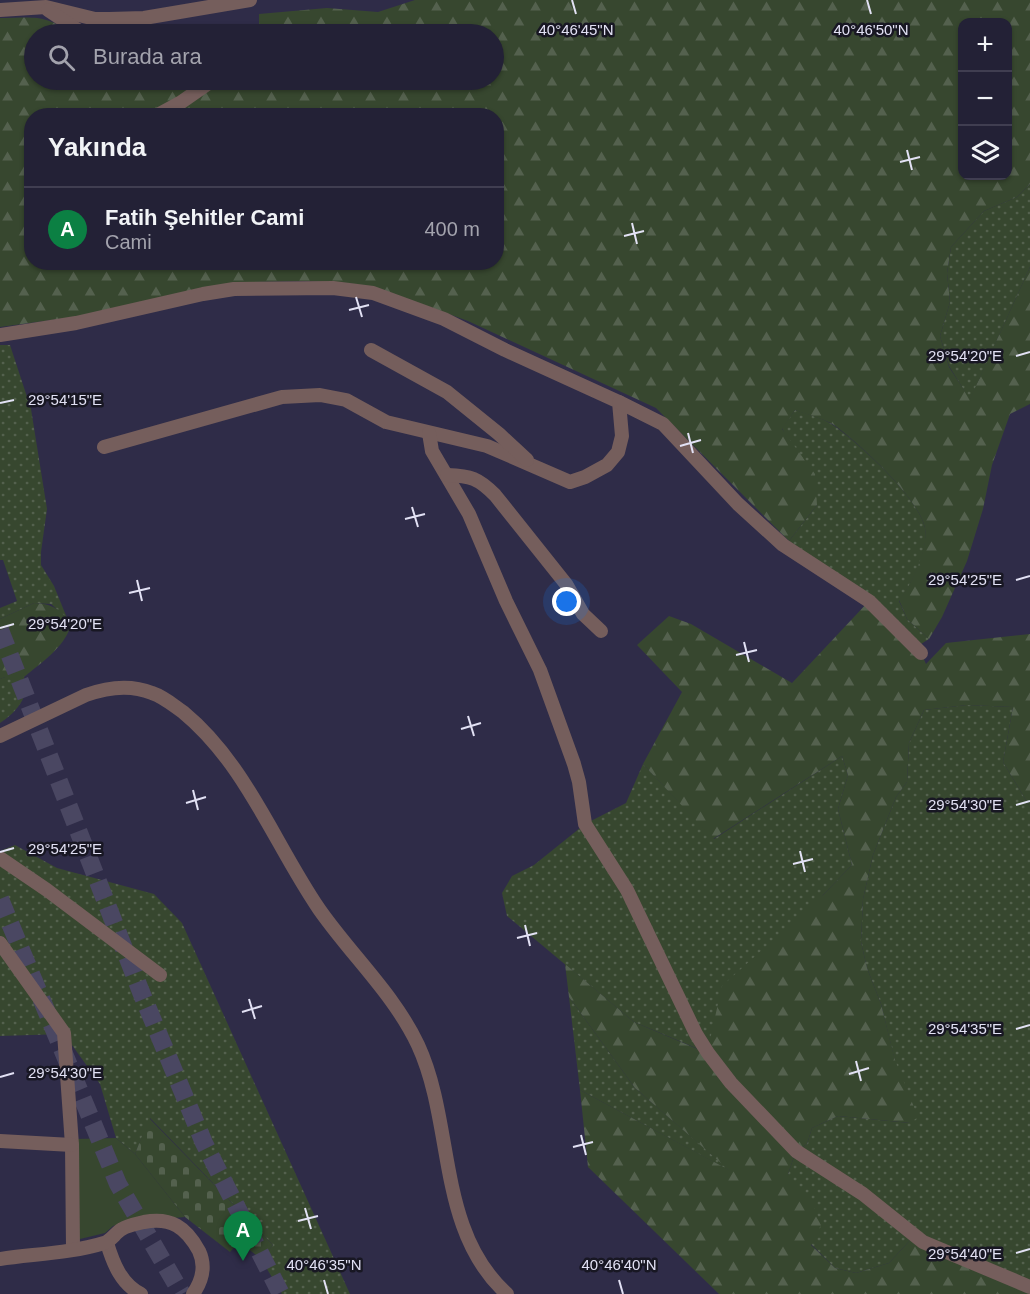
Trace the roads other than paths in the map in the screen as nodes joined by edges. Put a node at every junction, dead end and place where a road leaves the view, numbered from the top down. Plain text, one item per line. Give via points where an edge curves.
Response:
1 (250, 0) edge
2 (44, 7) junction
3 (0, 10) edge
4 (69, 24) edge
5 (199, 90) edge
6 (171, 108) edge
7 (0, 334) edge
8 (370, 350) dead end
9 (619, 402) junction
10 (429, 433) junction
11 (104, 447) dead end
12 (535, 468) junction
13 (447, 475) junction
14 (601, 631) dead end
15 (921, 653) dead end
16 (0, 736) edge
17 (0, 858) edge
18 (0, 942) edge
19 (159, 975) dead end
20 (0, 1141) edge
21 (72, 1145) junction
22 (107, 1243) junction
23 (73, 1249) junction
24 (0, 1259) edge
25 (1030, 1287) edge
26 (141, 1294) edge
27 (193, 1294) edge
28 (507, 1294) edge

1 - 2 street via 109,20
2 - 3 street
2 - 4 street
5 - 6 street
7 - 9 street via 76,323 234,289 343,289 391,299 444,319
8 - 12 street via 447,392
9 - 12 street via 622,436 618,452 607,465 570,482
9 - 15 street via 663,424 738,504 783,545 869,601
10 - 11 street via 386,423 346,400 302,395 258,403
10 - 12 street via 487,446
10 - 13 street via 432,451
13 - 14 street via 474,478 489,489 566,584 583,614
13 - 25 street via 469,514 544,681 579,782 585,824 627,890 708,1053 796,1151 863,1194 923,1242
16 - 28 street via 86,695 120,687 154,693 169,701 208,735 233,765 320,911 392,1002 418,1046 433,1090 464,1230 484,1268
17 - 19 street
18 - 21 street via 64,1033
20 - 21 street
21 - 23 street
22 - 23 street
22 - 26 street via 119,1272 129,1287
22 - 27 street via 132,1224 164,1220 180,1227 203,1262 201,1280
23 - 24 street

